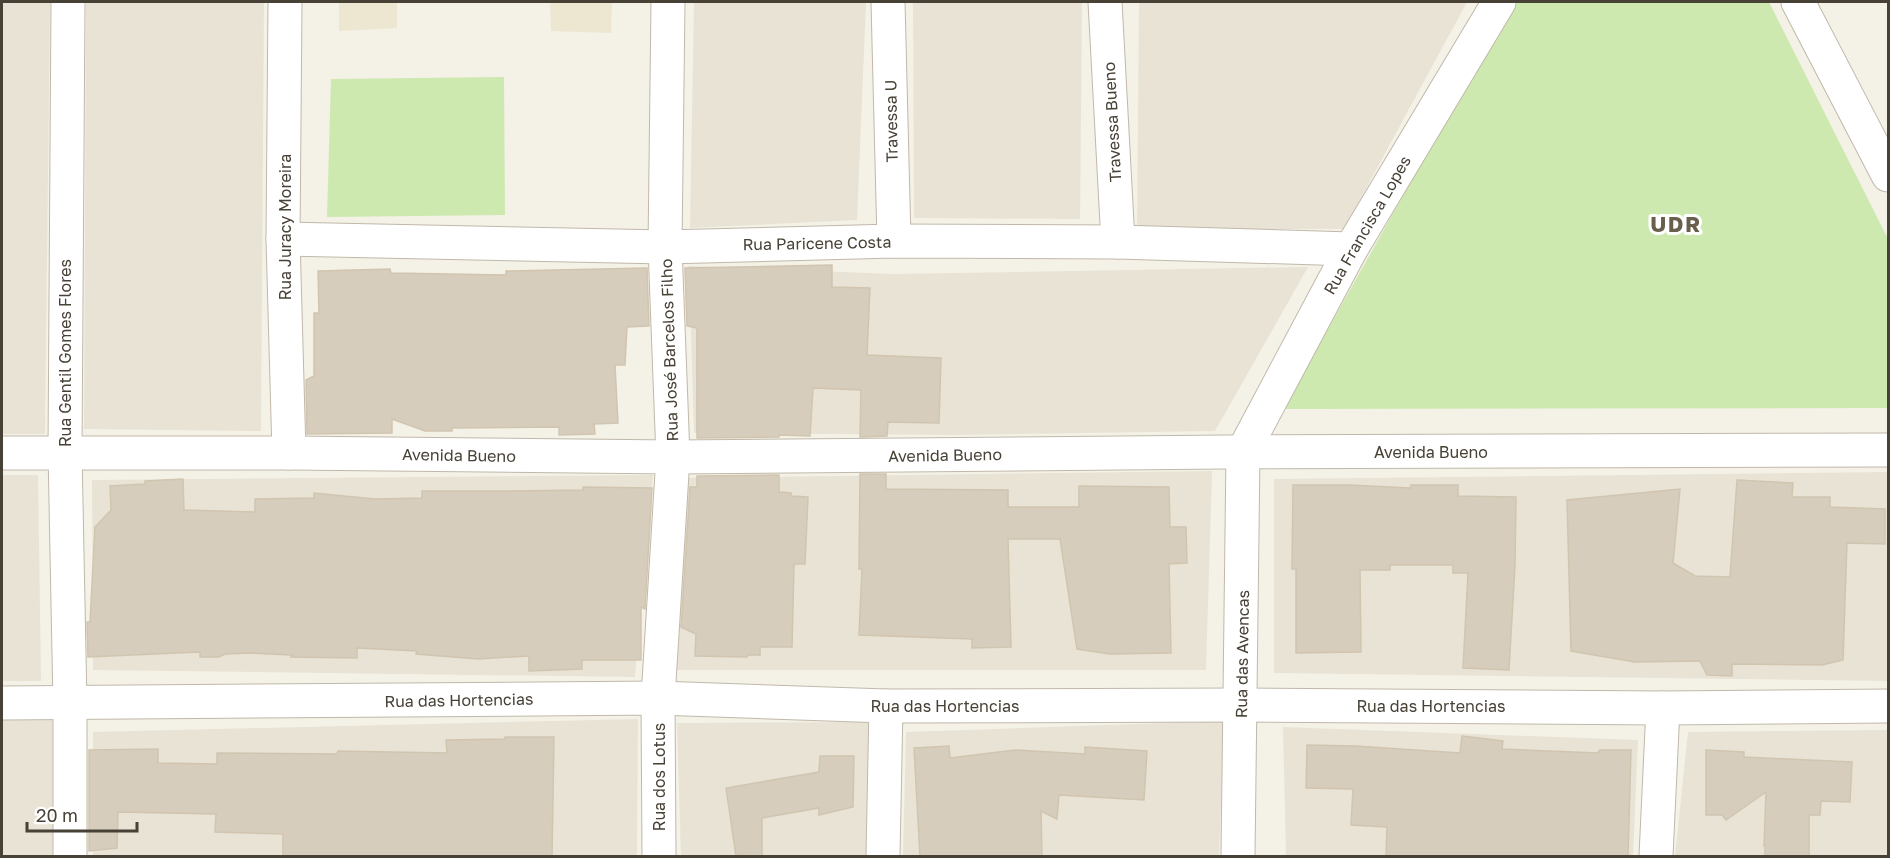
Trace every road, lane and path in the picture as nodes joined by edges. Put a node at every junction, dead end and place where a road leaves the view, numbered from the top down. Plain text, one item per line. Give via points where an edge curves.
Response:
1 (68, 2) edge
2 (285, 2) edge
3 (668, 2) edge
4 (888, 2) edge
5 (1106, 2) edge
6 (1499, 2) edge
7 (1798, 2) edge
8 (1888, 175) edge
9 (283, 239) junction
10 (894, 241) junction
11 (1118, 242) junction
12 (665, 247) junction
13 (1351, 249) junction
14 (1888, 450) edge
15 (65, 452) junction
16 (1243, 452) junction
17 (2, 453) edge
18 (289, 453) junction
19 (673, 457) junction
20 (658, 698) junction
21 (2, 703) edge
22 (70, 704) junction
23 (1241, 705) junction
24 (886, 706) junction
25 (1888, 706) edge
26 (1663, 708) junction
27 (70, 856) edge
28 (659, 856) edge
29 (883, 856) edge
30 (1238, 856) edge
31 (1656, 856) edge

1 - 15 street, Rua Gentil Gomes Flores
2 - 9 street, Rua Juracy Moreira
3 - 12 street, Rua José Barcelos Filho
4 - 10 street, Travessa U
5 - 11 street, Travessa Bueno
6 - 13 street, Rua Francisca Lopes
7 - 8 street
9 - 12 street, Rua Paricene Costa
9 - 18 street, Rua Juracy Moreira
10 - 11 street, Rua Paricene Costa
10 - 12 street, Rua Paricene Costa
11 - 13 street, Rua Paricene Costa
12 - 19 street, Rua José Barcelos Filho
13 - 16 street, Rua Francisca Lopes
14 - 16 street, Avenida Bueno
15 - 17 street, Avenida Bueno
15 - 18 street, Avenida Bueno
15 - 22 street, Rua Gentil Gomes Flores
16 - 19 street, Avenida Bueno
16 - 23 street, Rua das Avencas
18 - 19 street, Avenida Bueno
19 - 20 street, Rua José Barcelos Filho
20 - 22 street, Rua das Hortencias
20 - 24 street, Rua das Hortencias
20 - 28 street, Rua dos Lotus
21 - 22 street, Rua das Hortencias
22 - 27 street, Rua Gentil Gomes Flores
23 - 24 street, Rua das Hortencias
23 - 26 street, Rua das Hortencias
23 - 30 street, Rua das Avencas
24 - 29 street
25 - 26 street, Rua das Hortencias
26 - 31 street

